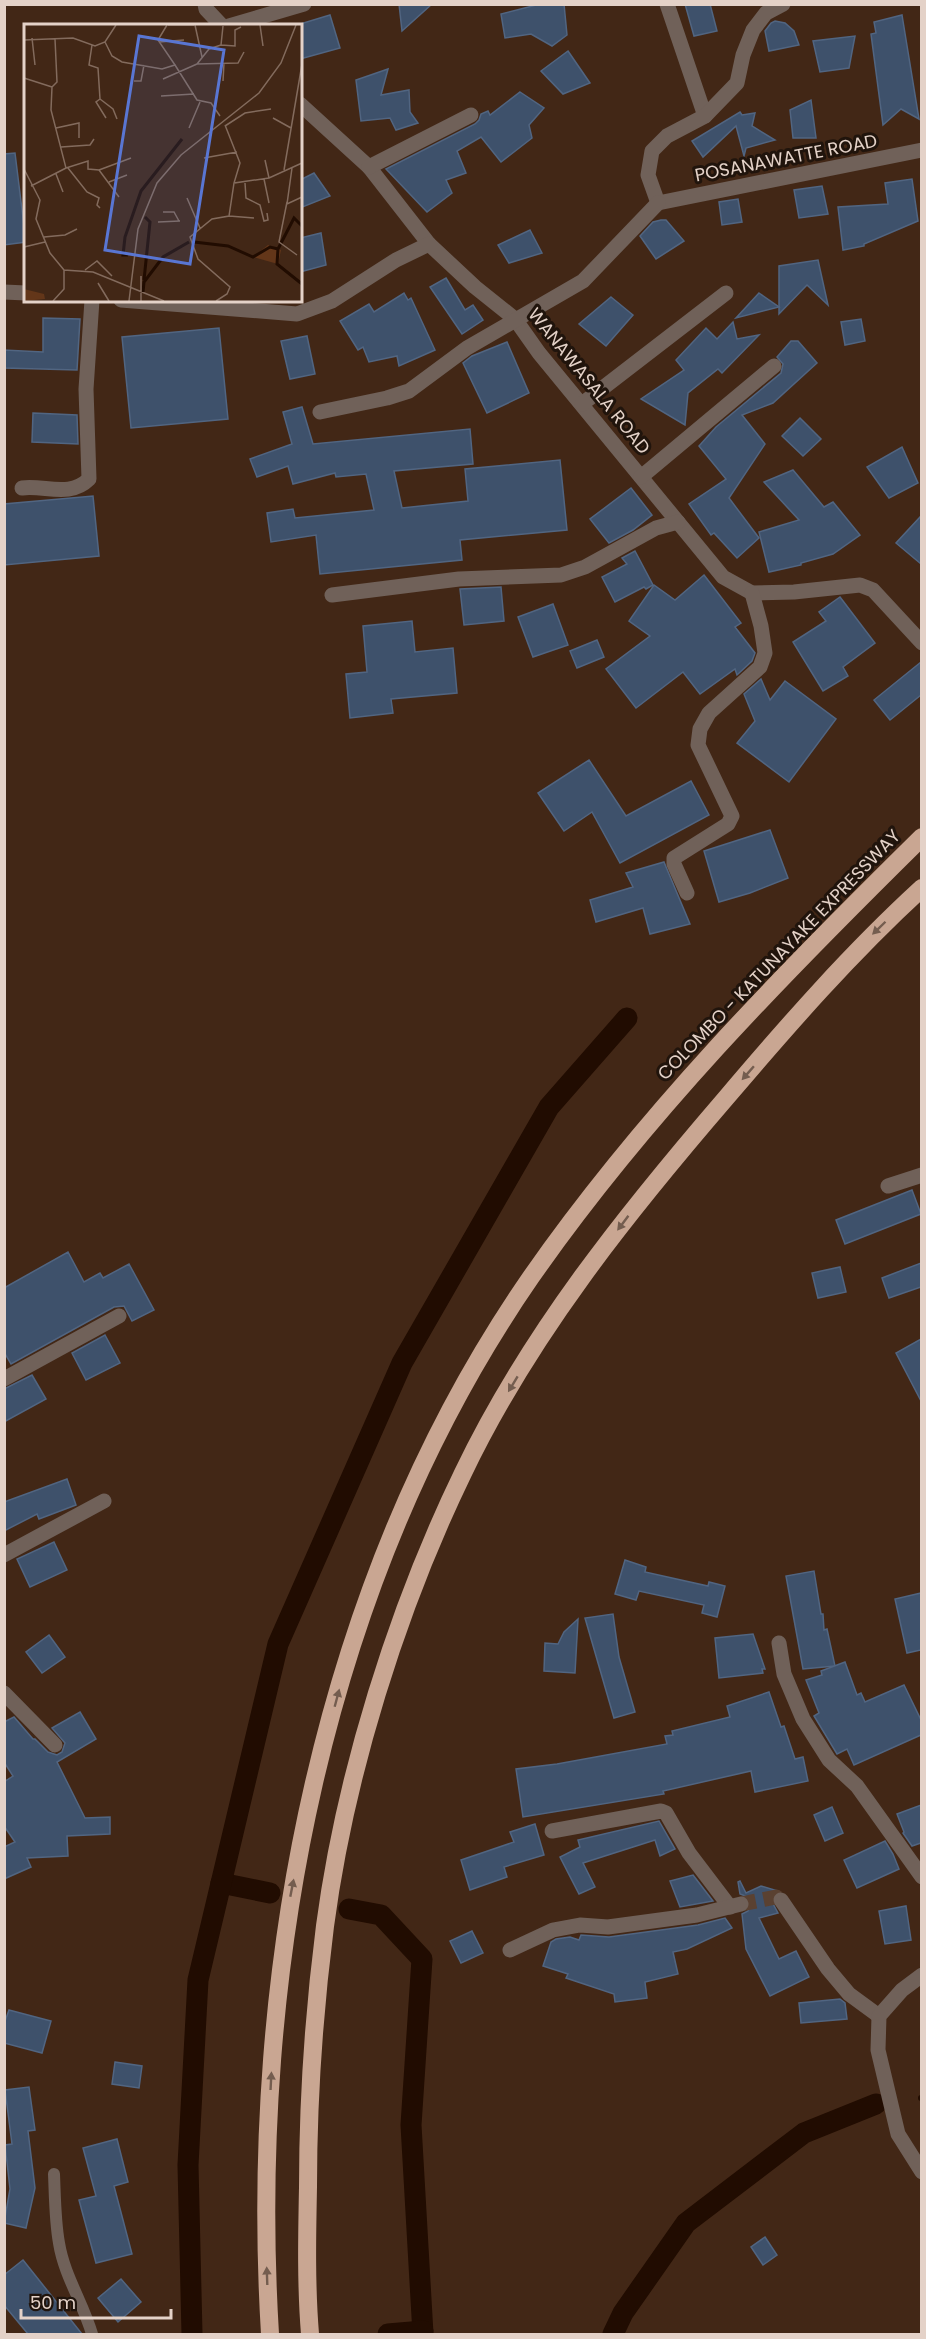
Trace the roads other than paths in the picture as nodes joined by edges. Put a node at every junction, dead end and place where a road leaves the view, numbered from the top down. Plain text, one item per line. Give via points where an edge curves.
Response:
1 (205, 4) edge
2 (304, 4) edge
3 (667, 4) edge
4 (783, 4) edge
5 (220, 24) edge
6 (236, 24) edge
7 (302, 106) edge
8 (471, 115) dead end
9 (705, 116) junction
10 (921, 150) edge
11 (369, 167) junction
12 (658, 203) junction
13 (429, 243) junction
14 (4, 292) edge
15 (24, 293) edge
16 (726, 293) dead end
17 (92, 302) edge
18 (146, 302) edge
19 (515, 319) junction
20 (774, 366) dead end
21 (582, 404) junction
22 (320, 412) dead end
23 (641, 477) junction
24 (22, 488) dead end
25 (678, 522) junction
26 (752, 593) junction
27 (332, 595) dead end
28 (921, 643) edge
29 (921, 837) edge
30 (921, 888) edge
31 (687, 893) dead end
32 (921, 1175) edge
33 (888, 1186) dead end
34 (119, 1316) dead end
35 (4, 1379) edge
36 (104, 1502) dead end
37 (4, 1555) edge
38 (779, 1643) dead end
39 (4, 1693) edge
40 (55, 1745) dead end
41 (552, 1831) dead end
42 (921, 1878) edge
43 (781, 1900) dead end
44 (510, 1950) dead end
45 (921, 1975) edge
46 (879, 2016) junction
47 (921, 2172) edge
48 (54, 2174) dead end
49 (92, 2334) edge
50 (270, 2334) edge
51 (310, 2334) edge

1 - 5 street
2 - 6 street
3 - 9 street
4 - 9 street via 766,13 753,30 737,83
7 - 11 street, WANAWASALA ROAD
8 - 11 street
9 - 12 street via 667,136 652,150 648,175
10 - 12 street, POSANAWATTE ROAD
11 - 13 street, WANAWASALA ROAD
12 - 19 street via 583,281
13 - 18 street via 332,302 297,314
13 - 19 street, WANAWASALA ROAD
14 - 15 street
16 - 21 street
17 - 24 street via 86,389 89,479 81,487 67,491
19 - 21 street, WANAWASALA ROAD
19 - 22 street via 409,391
20 - 23 street
21 - 23 street, WANAWASALA ROAD
23 - 25 street, WANAWASALA ROAD
25 - 26 street, WANAWASALA ROAD via 723,577
25 - 27 street via 656,528 585,567 561,575 459,579
26 - 28 street via 860,585 873,590
26 - 31 street via 765,652 760,667 709,713 700,729 698,745 732,816 728,824 674,858
50 -> 29 highway, COLOMBO - KATUNAYAKE EXPRESSWAY via 265,2194 272,2059 289,1904 305,1823 347,1663 410,1491 469,1375 531,1278 615,1164 747,1013
30 -> 51 highway via 876,930 776,1039 595,1259 495,1414 437,1530 402,1622 358,1763 325,1924 308,2127 306,2282
32 - 33 street
34 - 35 street
36 - 37 street
38 - 42 street via 784,1674 803,1719 829,1760 857,1786
39 - 40 street
41 - 44 street via 661,1811 689,1853 736,1906 608,1927 580,1925 553,1930
43 - 46 street via 849,1994
45 - 46 street
46 - 47 street via 878,2050 898,2134
48 - 49 lane via 59,2244

